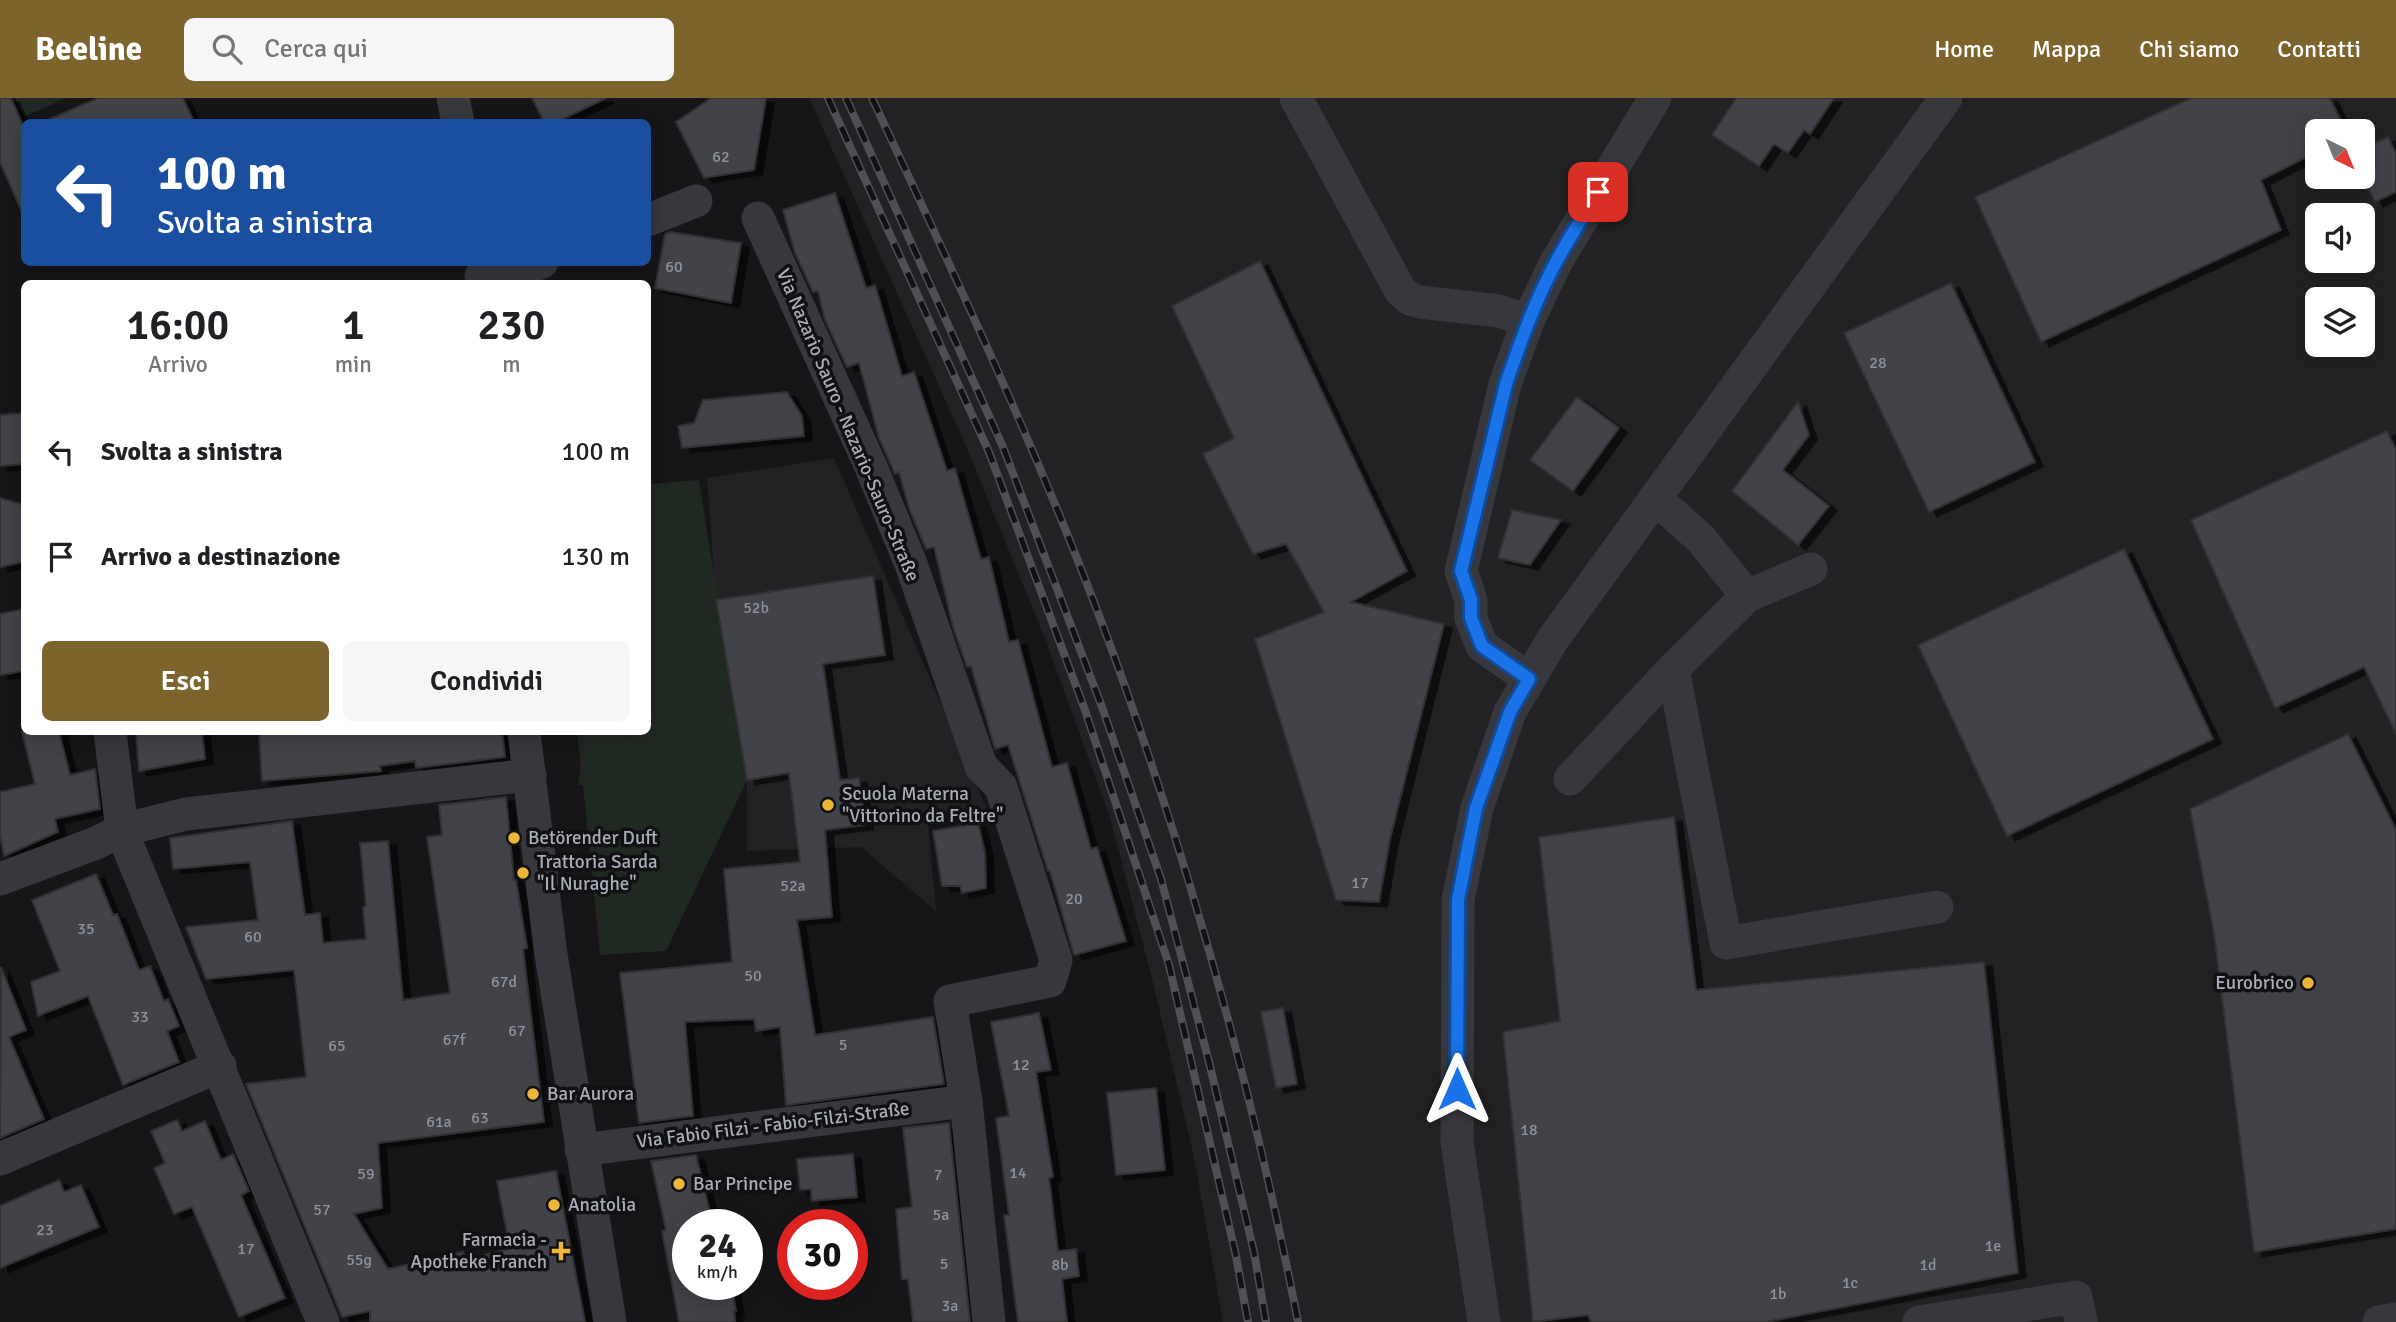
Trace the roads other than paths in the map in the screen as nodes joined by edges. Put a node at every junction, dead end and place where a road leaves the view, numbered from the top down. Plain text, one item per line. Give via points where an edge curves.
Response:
1 (453, 98) edge
2 (1296, 98) edge
3 (1655, 98) edge
4 (1946, 98) edge
5 (457, 119) edge
6 (696, 201) dead end
7 (758, 218) dead end
8 (651, 219) edge
9 (532, 266) edge
10 (481, 274) edge
11 (1528, 321) junction
12 (1655, 498) junction
13 (1811, 569) dead end
14 (1748, 596) junction
15 (1673, 669) junction
16 (1529, 679) junction
17 (110, 735) edge
18 (524, 735) edge
19 (530, 775) junction
20 (1570, 779) dead end
21 (122, 830) junction
22 (0, 879) edge
23 (1937, 907) dead end
24 (220, 1066) junction
25 (966, 1101) junction
26 (581, 1150) junction
27 (0, 1159) edge
28 (2396, 1319) edge
29 (323, 1322) edge
30 (610, 1322) edge
31 (989, 1322) edge
32 (1484, 1322) edge
33 (1919, 1322) edge
34 (2081, 1322) edge
35 (2379, 1322) edge

1 - 5 street
2 - 11 street via 1399,290 1420,302 1499,311
3 - 11 street via 1556,262
4 - 12 street
6 - 8 street
7 - 25 street, Via Nazario Sauro - Nazario-Sauro-Straße via 911,564 981,766 1000,787 1056,961 1051,981 950,1001
9 - 10 street
11 - 16 street via 1506,384 1461,571 1482,646
12 - 14 street via 1701,539
12 - 16 street
13 - 14 street
14 - 15 street
15 - 20 street
15 - 23 street via 1726,943
16 - 32 street via 1510,712 1476,808 1458,900 1457,1142
17 - 21 street
18 - 19 street
19 - 21 street via 186,814
19 - 26 street
21 - 22 street
21 - 24 street
24 - 27 street
24 - 29 street
25 - 26 street, Via Fabio Filzi - Fabio-Filzi-Straße
25 - 31 street, Via Nazario Sauro - Nazario-Sauro-Straße
26 - 30 street
28 - 35 street
33 - 34 street via 2076,1297

